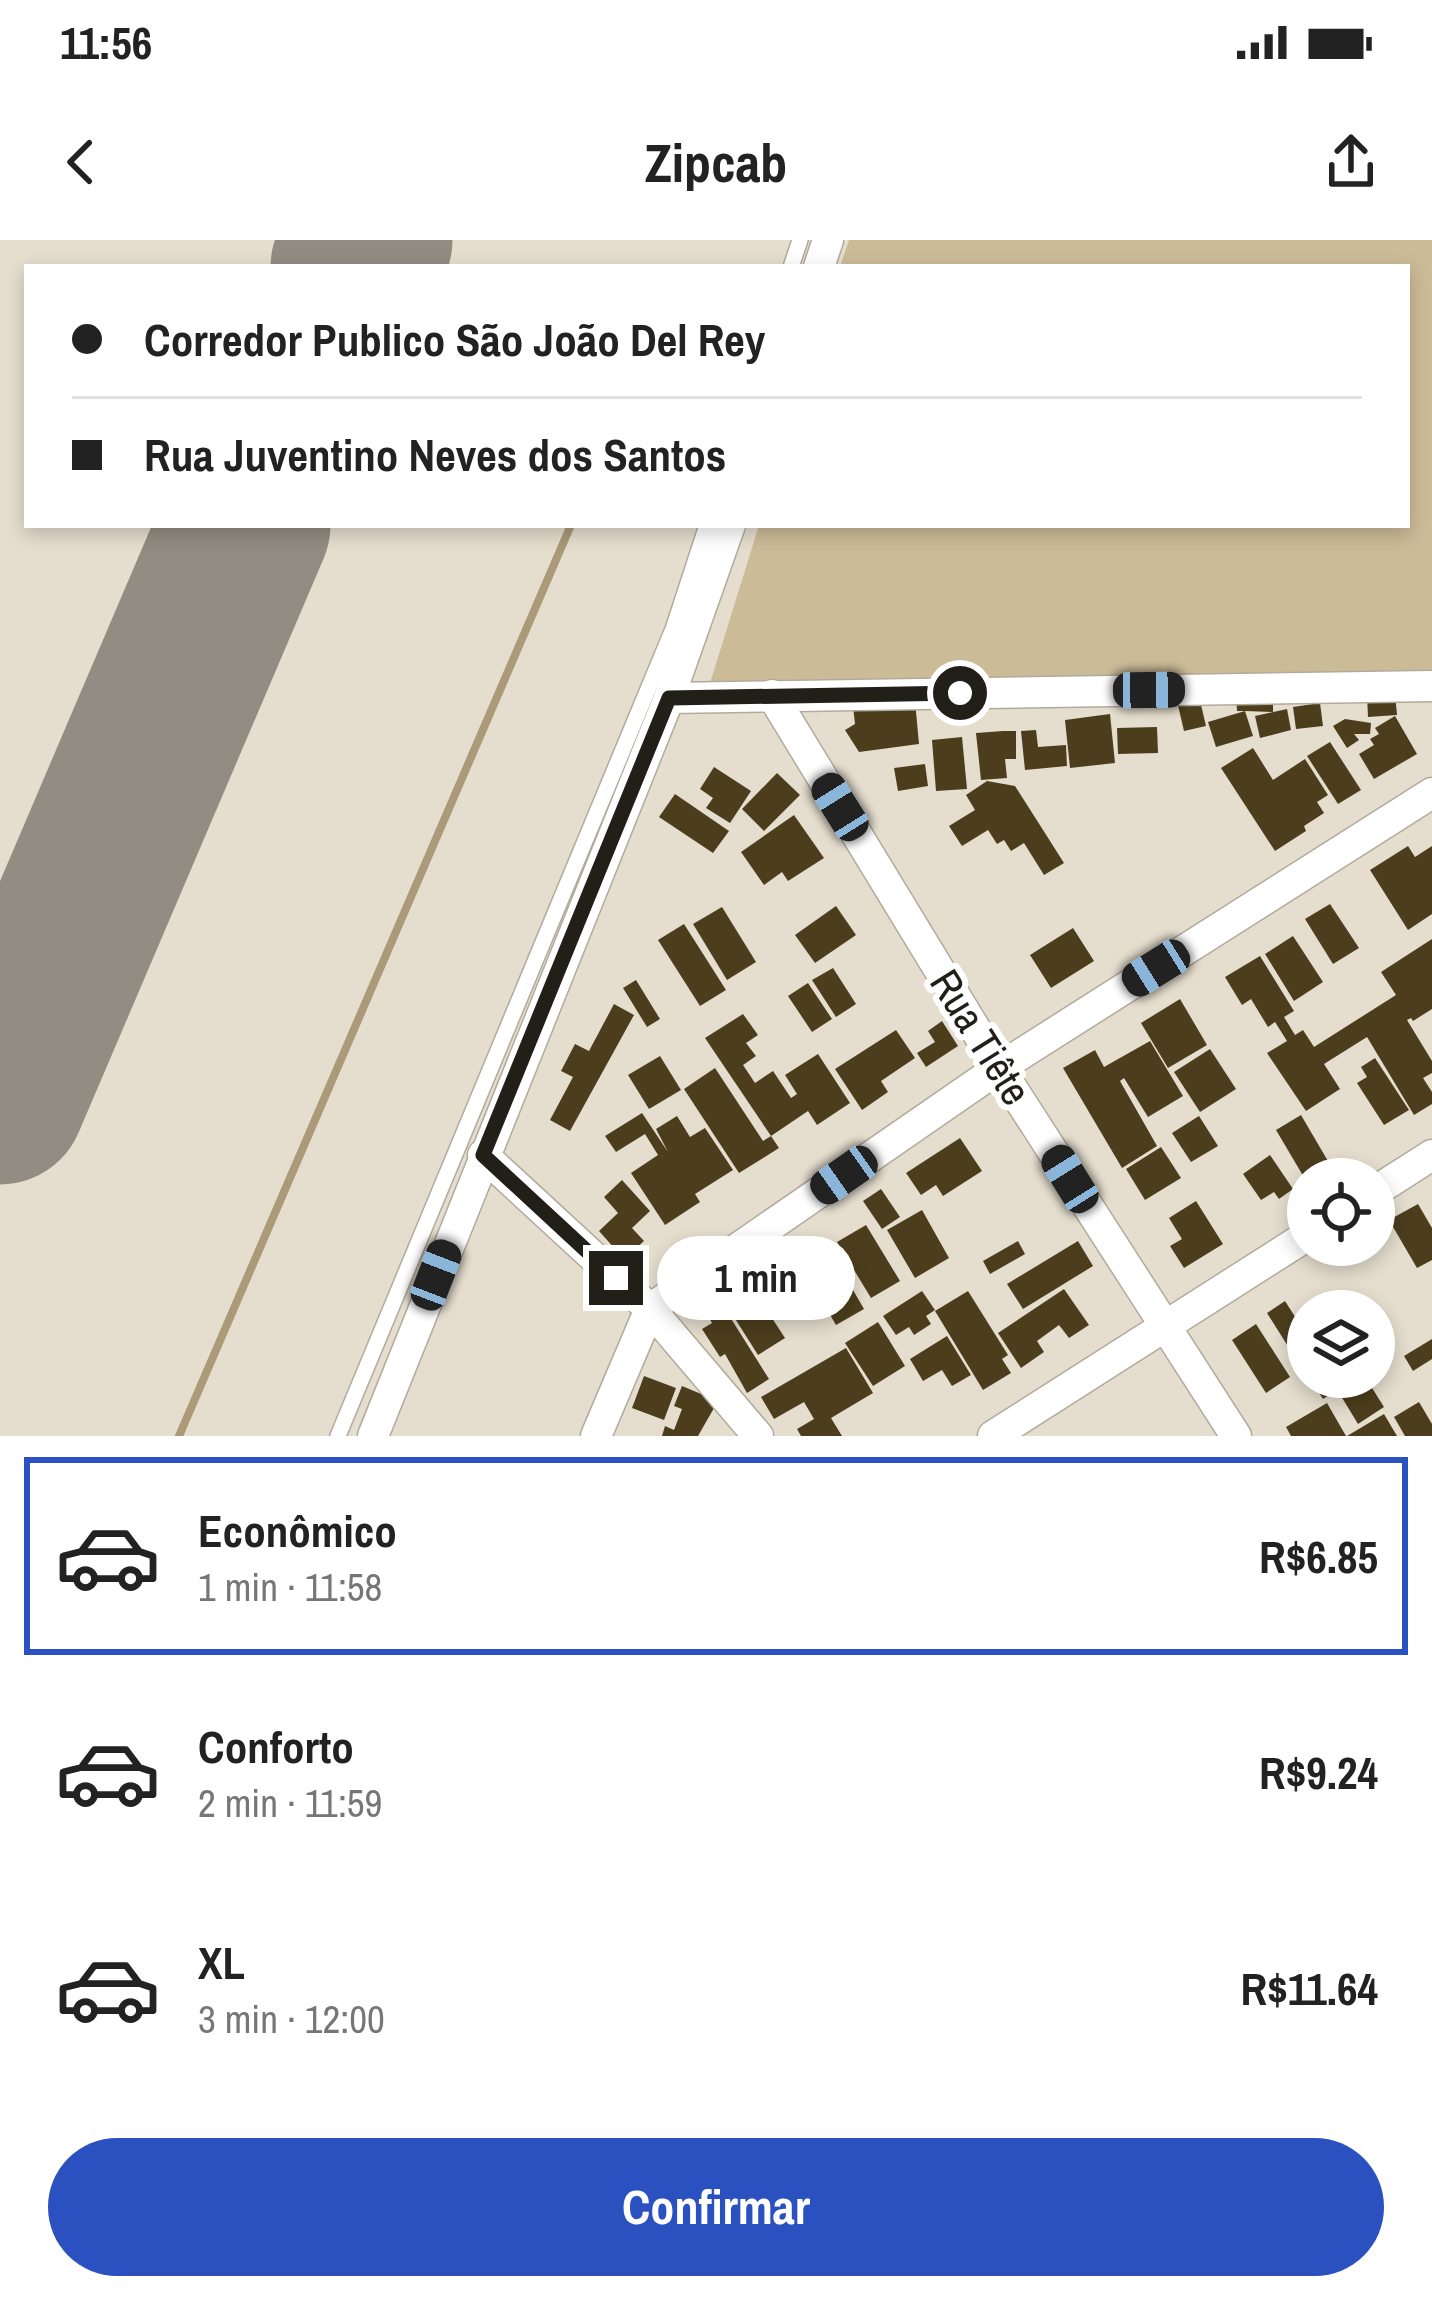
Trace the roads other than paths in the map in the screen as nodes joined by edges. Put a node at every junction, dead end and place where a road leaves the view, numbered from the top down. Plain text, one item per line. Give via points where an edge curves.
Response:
1 (706, 528) edge
2 (729, 528) edge
3 (1432, 686) edge
4 (772, 695) junction
5 (669, 698) junction
6 (1432, 793) edge
7 (999, 1068) junction
8 (483, 1155) junction
9 (1432, 1155) edge
10 (1395, 1179) edge
11 (1287, 1249) edge
12 (650, 1309) junction
13 (1164, 1328) junction
14 (338, 1436) edge
15 (373, 1436) edge
16 (596, 1436) edge
17 (758, 1436) edge
18 (992, 1436) edge
19 (1236, 1436) edge

1 - 14 lane via 650,685
2 - 5 street
3 - 4 street
4 - 5 street
4 - 7 street, Rua Tiête
5 - 8 street
6 - 7 street
7 - 12 street
7 - 13 street, Rua Tiête
8 - 12 street
8 - 15 street
9 - 10 street
11 - 13 street
12 - 16 street
12 - 17 street
13 - 18 street
13 - 19 street, Rua Tiête

